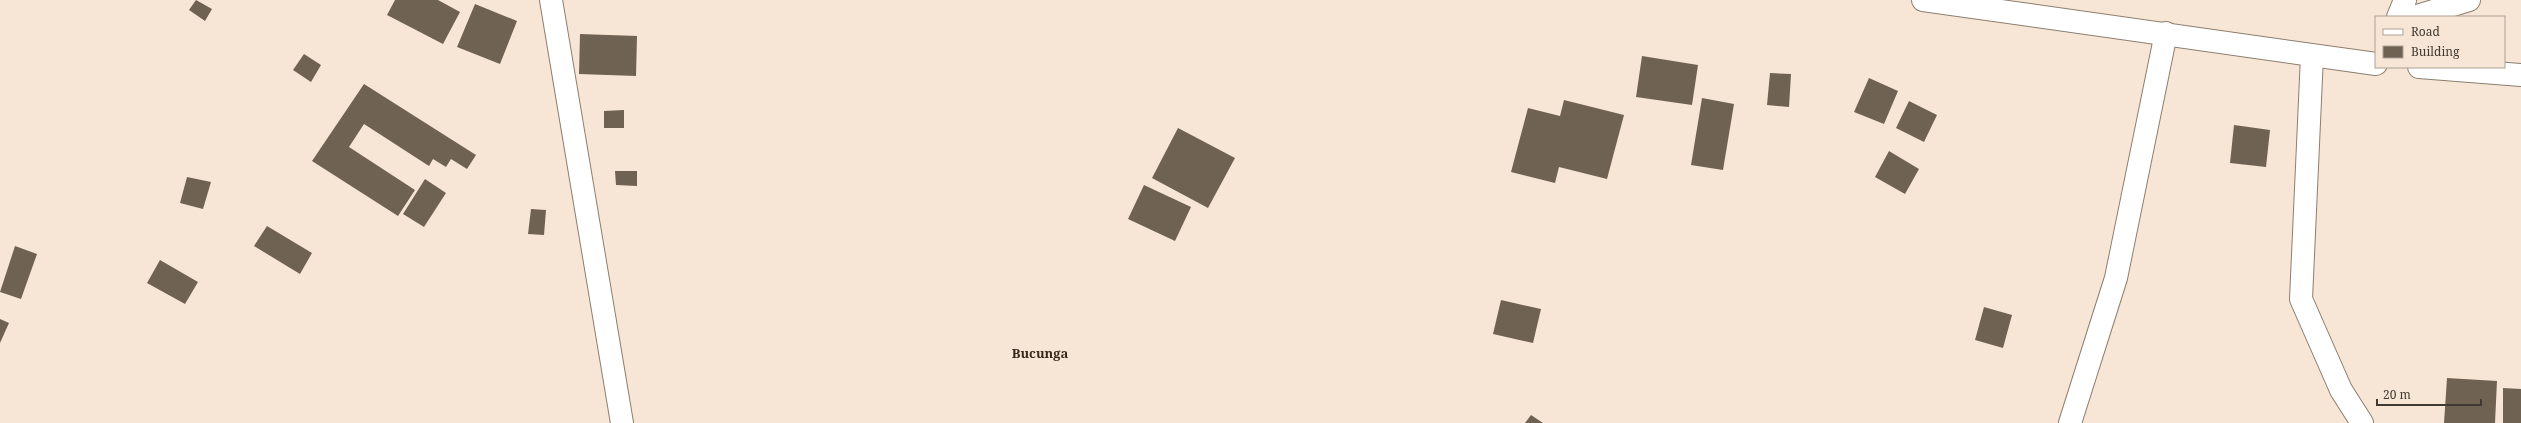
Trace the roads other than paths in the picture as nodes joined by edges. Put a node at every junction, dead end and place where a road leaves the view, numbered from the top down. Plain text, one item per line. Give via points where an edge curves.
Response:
1 (551, 0) edge
2 (1923, 0) edge
3 (2405, 0) edge
4 (2469, 0) edge
5 (2398, 16) edge
6 (2417, 16) edge
7 (2166, 33) junction
8 (2312, 56) junction
9 (2375, 64) edge
10 (2432, 68) edge
11 (2521, 75) edge
12 (622, 423) edge
13 (2070, 423) edge
14 (2362, 423) edge

1 - 12 street
2 - 7 street
3 - 5 street
4 - 6 street
7 - 8 street
7 - 13 street via 2116,278
8 - 9 street
8 - 14 street via 2301,299 2341,390
10 - 11 street

